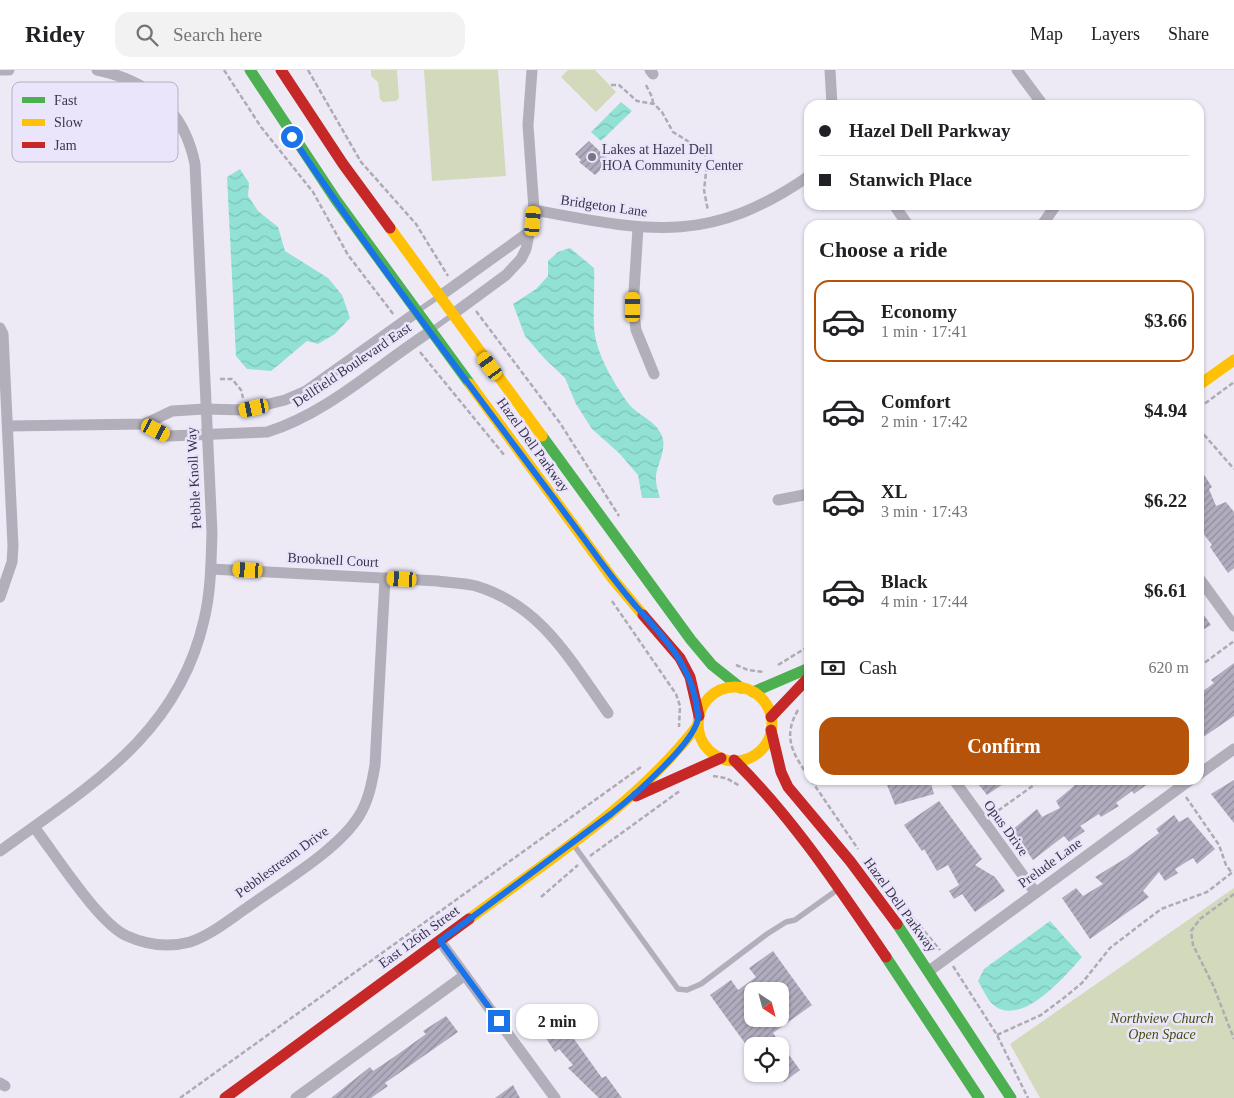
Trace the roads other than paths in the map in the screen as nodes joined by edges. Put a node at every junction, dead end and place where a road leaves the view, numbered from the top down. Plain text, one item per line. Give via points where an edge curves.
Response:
1 (0, 70) edge
2 (9, 70) edge
3 (96, 70) edge
4 (250, 70) edge
5 (281, 70) edge
6 (532, 70) edge
7 (830, 70) edge
8 (1017, 70) edge
9 (136, 82) edge
10 (832, 100) edge
11 (1039, 100) edge
12 (178, 121) edge
13 (804, 179) edge
14 (534, 210) junction
15 (638, 228) junction
16 (529, 232) junction
17 (440, 296) junction
18 (417, 312) junction
19 (453, 314) junction
20 (0, 328) edge
21 (431, 330) junction
22 (1234, 360) edge
23 (654, 374) dead end
24 (1204, 381) edge
25 (205, 409) junction
26 (145, 424) junction
27 (8, 426) junction
28 (206, 435) junction
29 (804, 495) edge
30 (778, 500) dead end
31 (211, 569) junction
32 (385, 578) junction
33 (1204, 585) edge
34 (0, 597) edge
35 (1234, 626) edge
36 (804, 670) edge
37 (804, 682) edge
38 (741, 688) junction
39 (753, 692) junction
40 (608, 713) dead end
41 (771, 717) junction
42 (698, 721) junction
43 (771, 730) junction
44 (1234, 748) edge
45 (721, 758) junction
46 (734, 760) junction
47 (1204, 770) edge
48 (957, 785) edge
49 (1183, 785) edge
50 (630, 799) junction
51 (34, 827) junction
52 (572, 844) junction
53 (0, 851) edge
54 (838, 888) junction
55 (1035, 892) junction
56 (440, 941) junction
57 (929, 971) junction
58 (465, 976) junction
59 (225, 1098) edge
60 (296, 1098) edge
61 (556, 1098) edge
62 (979, 1098) edge
63 (1011, 1098) edge

1 - 2 street
3 - 9 street, Pebble Knoll Way
4 - 18 main road, Hazel Dell Parkway via 310,164
5 - 17 main road, Hazel Dell Parkway via 343,164
6 - 14 street via 528,125
7 - 10 street
8 - 11 street
12 - 25 street, Pebble Knoll Way via 192,148 195,164
13 - 15 street, Bridgeton Lane via 774,199 726,220 677,228
14 - 15 street, Bridgeton Lane
14 - 16 street
15 - 23 street via 633,307 636,330
16 - 17 street
16 - 19 street via 526,250 516,266
17 - 18 lane
17 - 19 main road, Hazel Dell Parkway
18 - 21 main road, Hazel Dell Parkway
18 - 25 street, Dellfield Boulevard East via 306,391 244,410
19 - 21 lane
19 - 38 main road, Hazel Dell Parkway via 695,645 712,665
20 - 27 street via 3,334
21 - 28 street, Dellfield Boulevard East via 324,405 282,427 267,432
21 - 42 main road, Hazel Dell Parkway via 612,578 676,652 690,678
22 - 24 main road
25 - 26 street, Dellfield Boulevard East via 172,411
25 - 28 street, Pebble Knoll Way
26 - 27 street, Dellfield Boulevard East
26 - 28 street, Dellfield Boulevard East via 168,436
27 - 34 street via 13,546 12,562
28 - 31 street, Pebble Knoll Way
29 - 30 street
31 - 32 street, Brooknell Court
31 - 51 street, Pebble Knoll Way via 204,621 196,648 160,716 120,762
32 - 40 street, Brooknell Court via 474,586 513,602 544,626
32 - 51 street, Pebblestream Drive via 372,784 352,826 298,872 208,934 190,942 166,946 147,943 125,936 106,922
33 - 35 street
36 - 39 main road
37 - 41 main road
38 - 39 main road
38 - 42 main road via 727,688 714,694 704,704
39 - 41 main road via 763,700
41 - 43 main road
42 - 45 main road via 703,742
42 - 50 main road, East 126th Street via 687,743
43 - 46 main road via 758,752
43 - 57 main road, Hazel Dell Parkway via 788,788 858,871
44 - 47 street
45 - 46 main road
45 - 50 main road, East 126th Street
46 - 54 main road via 769,794
48 - 55 street, Opus Drive
49 - 55 street, Prelude Lane
50 - 52 main road, East 126th Street
51 - 53 street, Pebble Knoll Way
52 - 54 lane via 678,989 687,990 701,984 767,934 795,920
52 - 56 main road, East 126th Street
54 - 62 main road
55 - 57 street, Prelude Lane
56 - 58 street
56 - 59 main road, East 126th Street
57 - 63 main road, Hazel Dell Parkway
58 - 60 street
58 - 61 street

